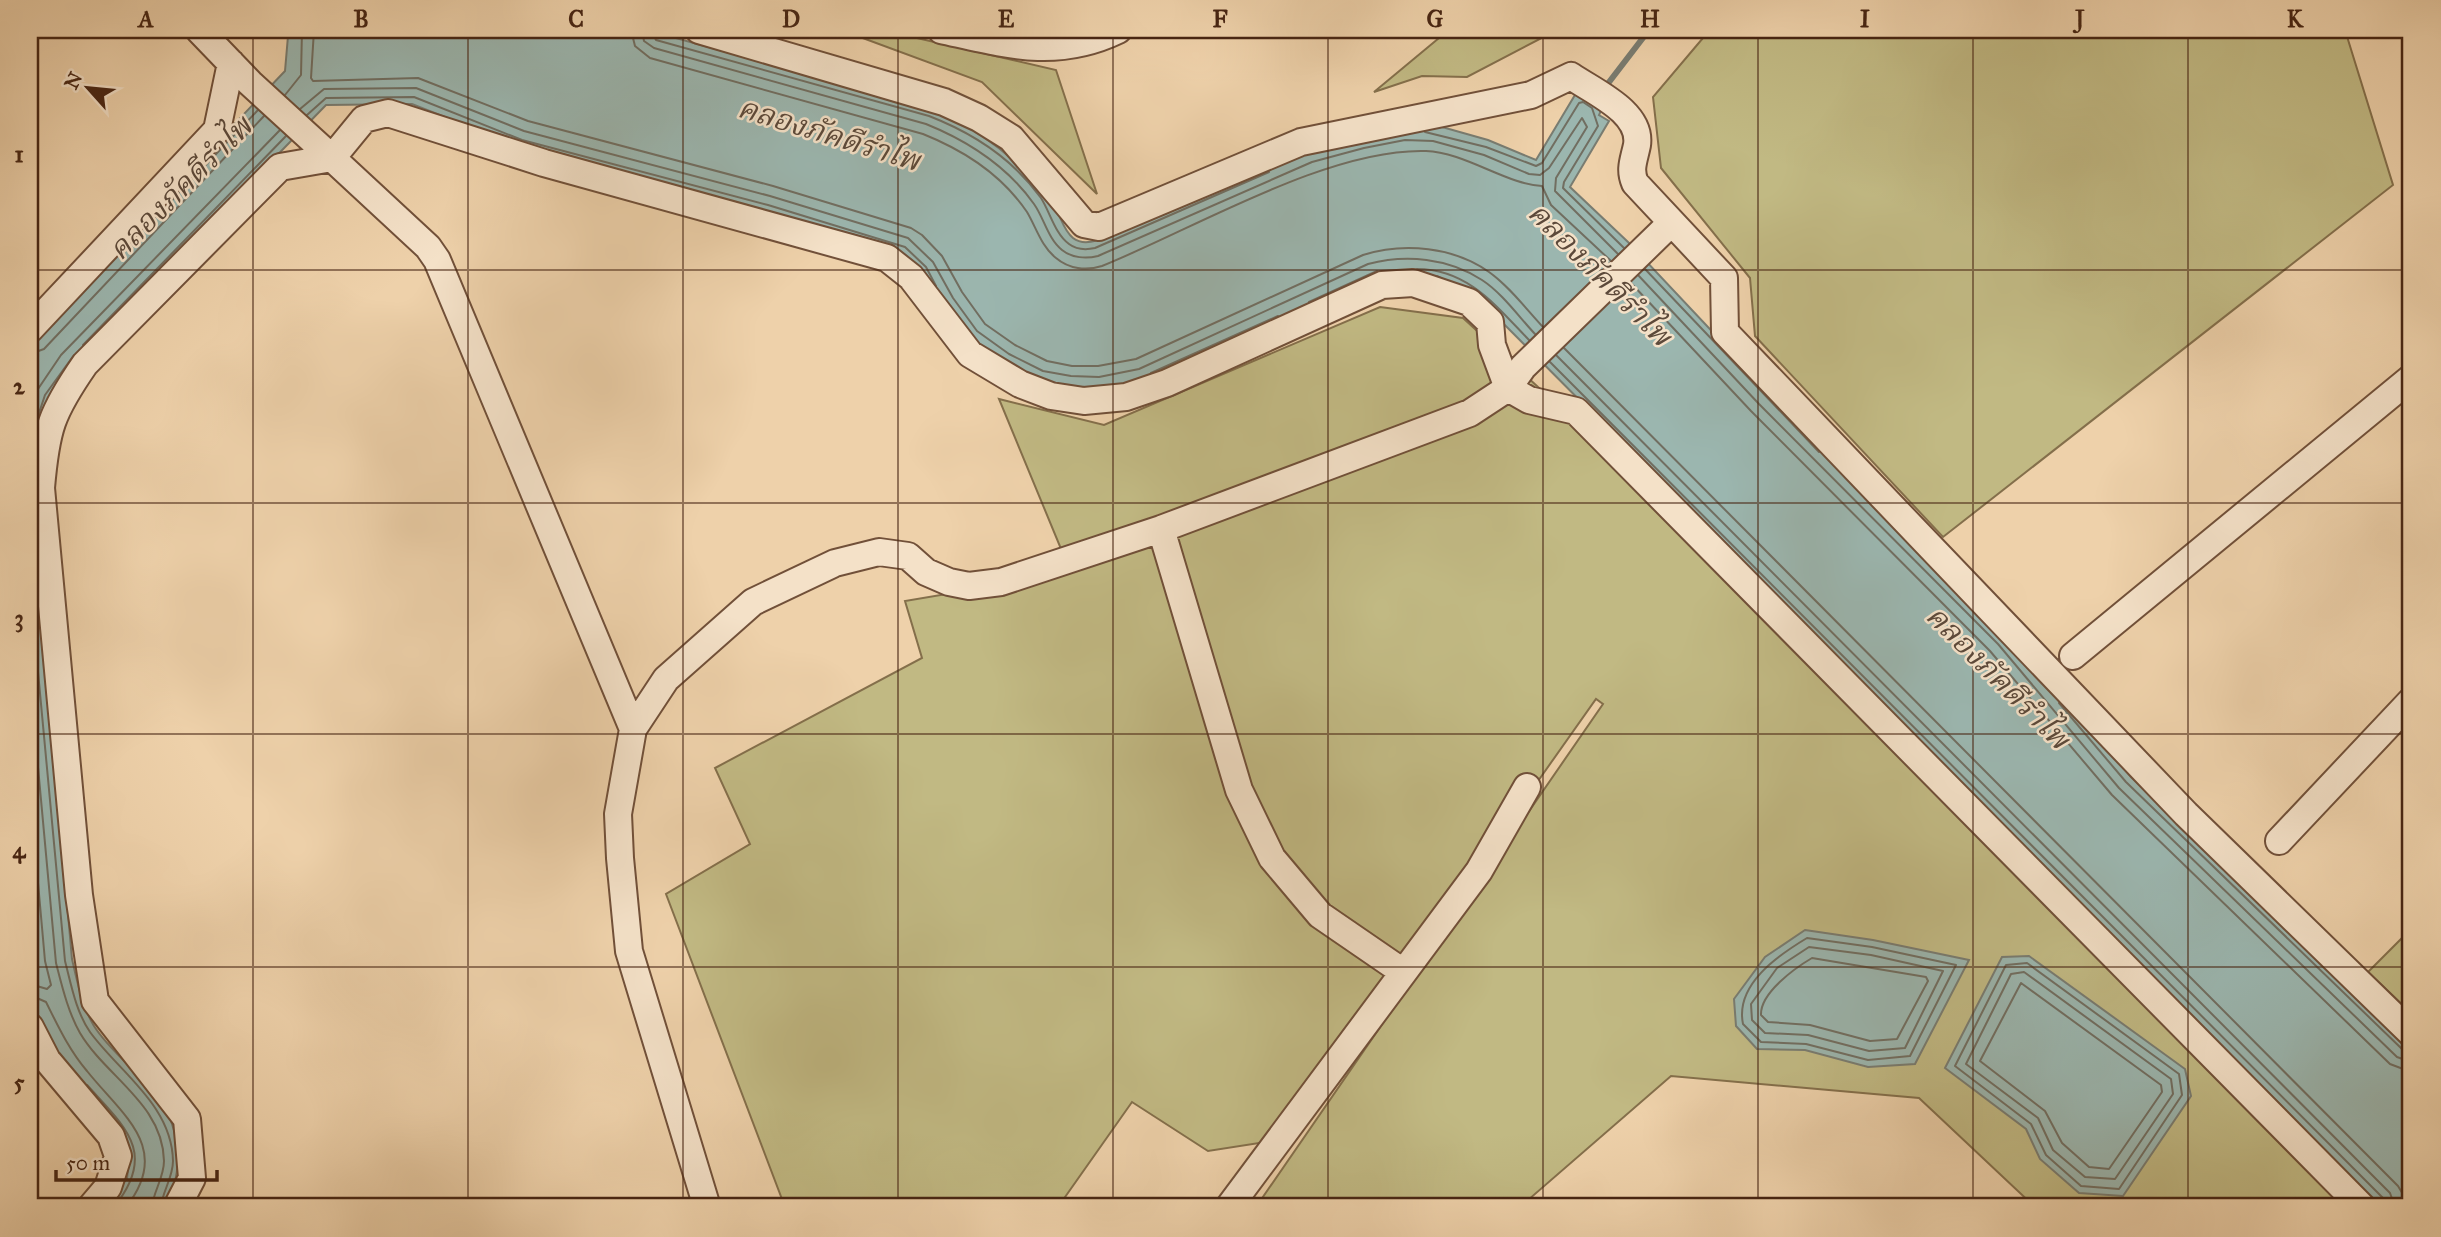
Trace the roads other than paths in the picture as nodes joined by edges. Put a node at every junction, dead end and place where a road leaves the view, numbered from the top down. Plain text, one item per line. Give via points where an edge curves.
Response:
1 (199, 30) edge
2 (699, 30) edge
3 (941, 30) edge
4 (1118, 30) edge
5 (1076, 37) edge
6 (230, 63) junction
7 (326, 153) junction
8 (1662, 232) junction
9 (30, 329) edge
10 (2411, 377) edge
11 (1516, 378) junction
12 (1161, 530) junction
13 (2073, 656) dead end
14 (2411, 701) edge
15 (633, 729) junction
16 (1527, 787) dead end
17 (2279, 841) dead end
18 (1403, 972) junction
19 (30, 1027) edge
20 (2411, 1033) edge
21 (91, 1207) edge
22 (177, 1207) edge
23 (707, 1207) edge
24 (1229, 1207) edge
25 (2362, 1207) edge

1 - 6 street
2 - 8 street via 944,102 979,118 1011,138 1084,224 1099,227 1301,142 1531,95 1568,76 1630,117 1638,142 1631,175
3 - 5 street via 1022,48
4 - 5 street
6 - 7 street
6 - 9 street via 217,130
7 - 11 street via 364,119 388,113 544,163 887,258 911,277 970,354 1020,384 1051,396 1084,401 1126,397 1382,285 1413,283 1469,302 1487,316 1492,345
7 - 15 street via 437,260
7 - 22 street via 280,167 85,364 61,398 46,436 41,488 79,895 95,1001 187,1119 192,1178
8 - 11 street
8 - 20 street via 1724,278 1725,332 2186,814
10 - 13 street
11 - 12 street via 1470,413
11 - 25 street via 1529,400 1576,411
12 - 15 street via 1002,582 969,586 926,572 908,556 879,552 835,563 753,602 666,679
12 - 18 street via 1239,790 1272,858 1320,915
14 - 17 street
15 - 23 street via 618,814 629,951
16 - 18 street via 1479,871
18 - 24 street
19 - 21 street via 47,1060 111,1136 118,1156 108,1187

